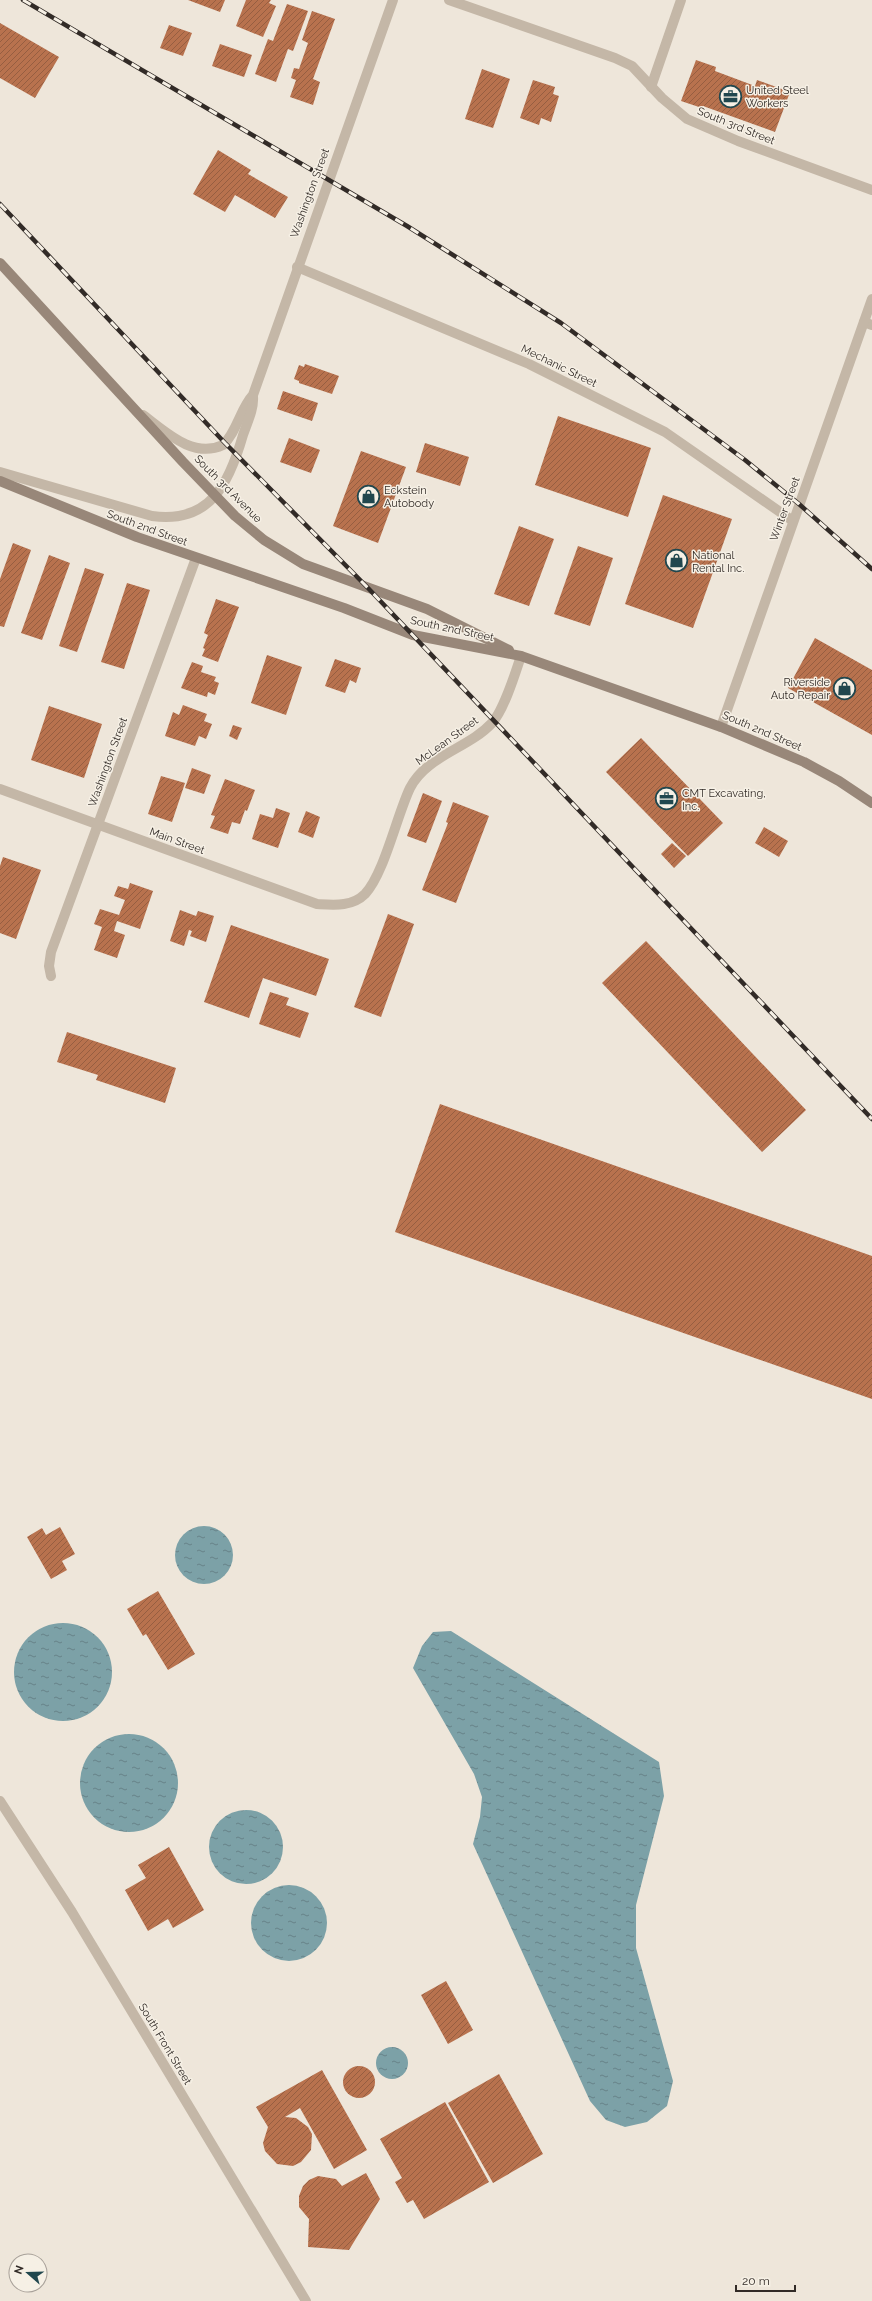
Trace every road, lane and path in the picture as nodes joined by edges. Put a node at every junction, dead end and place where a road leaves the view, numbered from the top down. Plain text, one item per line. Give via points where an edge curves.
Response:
1 (393, 0) edge
2 (449, 0) edge
3 (681, 0) edge
4 (651, 87) junction
5 (872, 190) edge
6 (0, 263) edge
7 (297, 267) junction
8 (872, 299) edge
9 (868, 324) edge
10 (253, 395) junction
11 (135, 409) junction
12 (0, 472) edge
13 (0, 481) edge
14 (216, 496) junction
15 (793, 521) junction
16 (196, 558) junction
17 (521, 656) junction
18 (721, 727) junction
19 (0, 789) edge
20 (872, 803) edge
21 (98, 825) junction
22 (349, 904) joint
23 (51, 976) dead end
24 (0, 1801) edge
25 (306, 2301) edge

1 - 7 street, Washington Street
2 - 4 street, South 3rd Street via 615,58 632,66
3 - 4 street
4 - 5 street, South 3rd Street via 693,122
6 - 11 main road, South 3rd Avenue
7 - 10 street, Washington Street
7 - 15 street, Mechanic Street via 528,364 665,432
8 - 9 street, Winter Street
9 - 15 street, Winter Street
10 - 11 street, Washington Street via 246,402 225,443 216,448 204,449 186,444
10 - 14 street, Washington Street via 234,463
11 - 14 main road, South 3rd Avenue
12 - 14 street, Washington Street via 161,518 176,518 194,513
13 - 16 main road, South 2nd Street via 83,517
14 - 17 main road, South 3rd Avenue via 264,540 299,562 427,608
15 - 18 street, Winter Street
16 - 17 main road, South 2nd Street via 344,608 413,635
16 - 21 street, Washington Street
17 - 18 main road, South 2nd Street
17 - 22 street, McLean Street via 494,722 469,742 433,764 411,787 374,881 364,895
18 - 20 main road, South 2nd Street via 804,762
19 - 21 street, Main Street
21 - 22 street, Main Street via 317,904
21 - 23 street, Washington Street via 51,952
24 - 25 street, South Front Street via 76,1919

